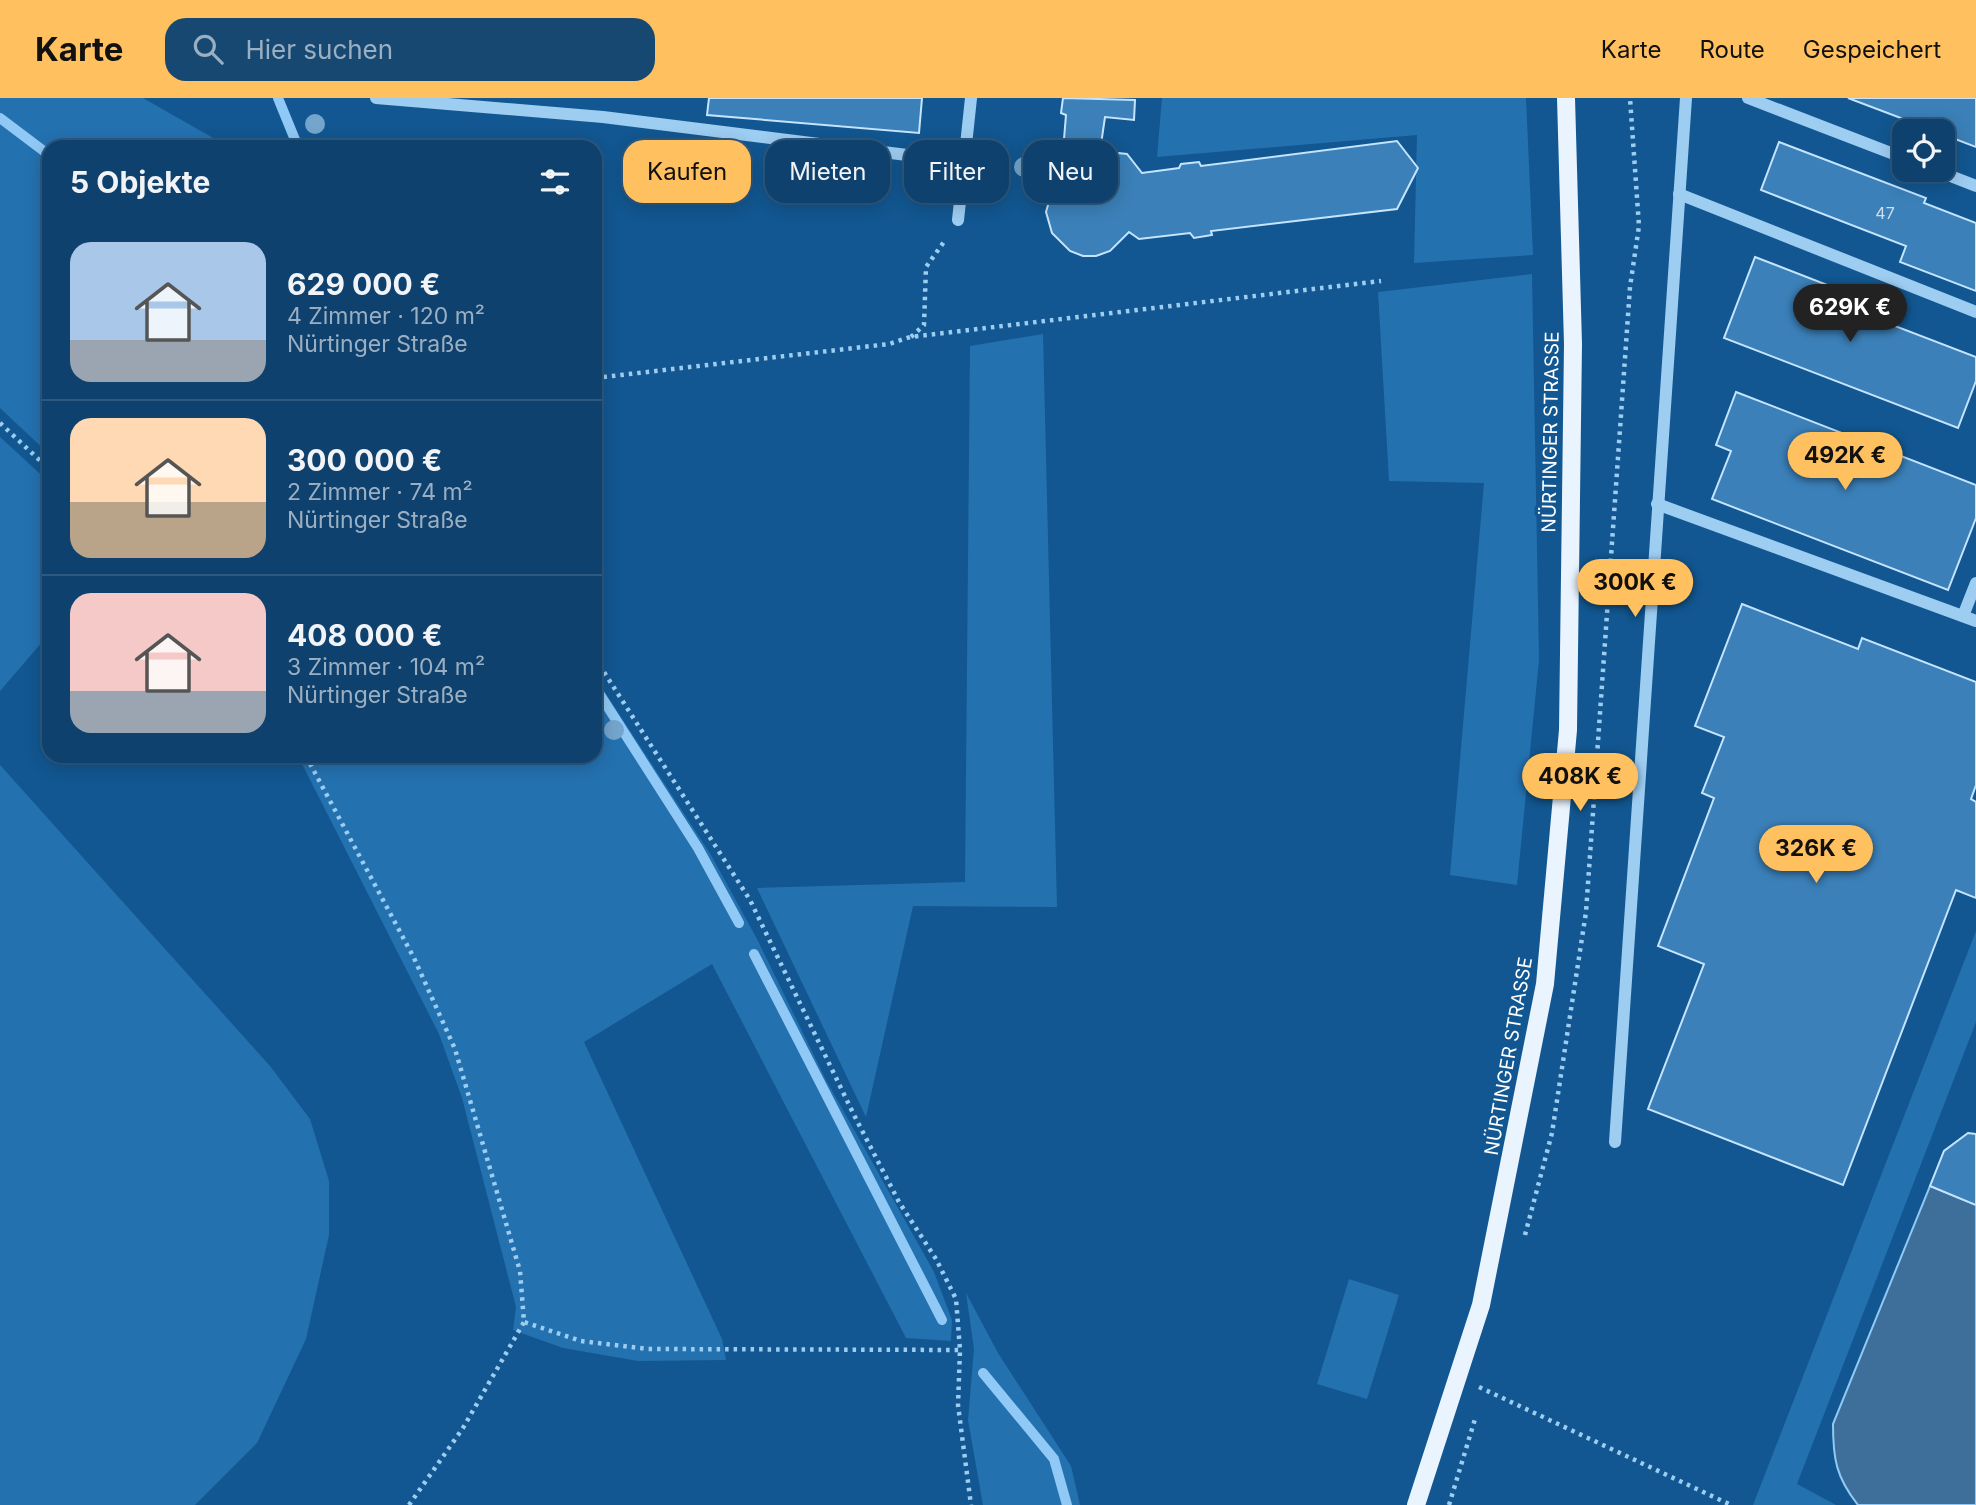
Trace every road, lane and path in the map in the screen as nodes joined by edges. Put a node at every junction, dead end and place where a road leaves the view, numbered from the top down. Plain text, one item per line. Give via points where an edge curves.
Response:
1 (376, 98) edge
2 (971, 98) edge
3 (1566, 98) edge
4 (1686, 98) edge
5 (1748, 98) edge
6 (966, 140) edge
7 (1892, 153) edge
8 (904, 155) edge
9 (1955, 178) edge
10 (1976, 186) edge
11 (1679, 194) junction
12 (959, 203) edge
13 (958, 220) joint
14 (1381, 281) dead end
15 (1976, 312) edge
16 (910, 337) junction
17 (602, 377) edge
18 (0, 423) edge
19 (42, 462) edge
20 (1657, 504) junction
21 (1976, 583) edge
22 (1963, 616) junction
23 (1976, 621) edge
24 (602, 669) edge
25 (310, 763) edge
26 (1615, 1142) dead end
27 (524, 1322) junction
28 (960, 1349) junction
29 (1484, 1389) dead end
30 (409, 1505) edge
31 (971, 1505) edge
32 (1416, 1505) edge
33 (1731, 1505) edge

1 - 8 street via 603,117
2 - 6 street
3 - 32 main road, NÜRTINGER STRASSE via 1573,344 1568,730 1545,984 1481,1305
4 - 11 street
5 - 7 street
9 - 10 street
11 - 15 street
11 - 20 street
12 - 13 street
13 - 16 path via 926,267 924,325
14 - 16 path
16 - 17 path via 889,344
18 - 19 path
20 - 22 street
20 - 26 street
21 - 22 street
22 - 23 street
24 - 28 path via 750,900 854,1115 956,1299
25 - 27 path via 414,958 455,1049 520,1271
27 - 28 path via 581,1341 649,1349
27 - 30 path via 463,1428
28 - 31 path via 958,1405
29 - 33 path

